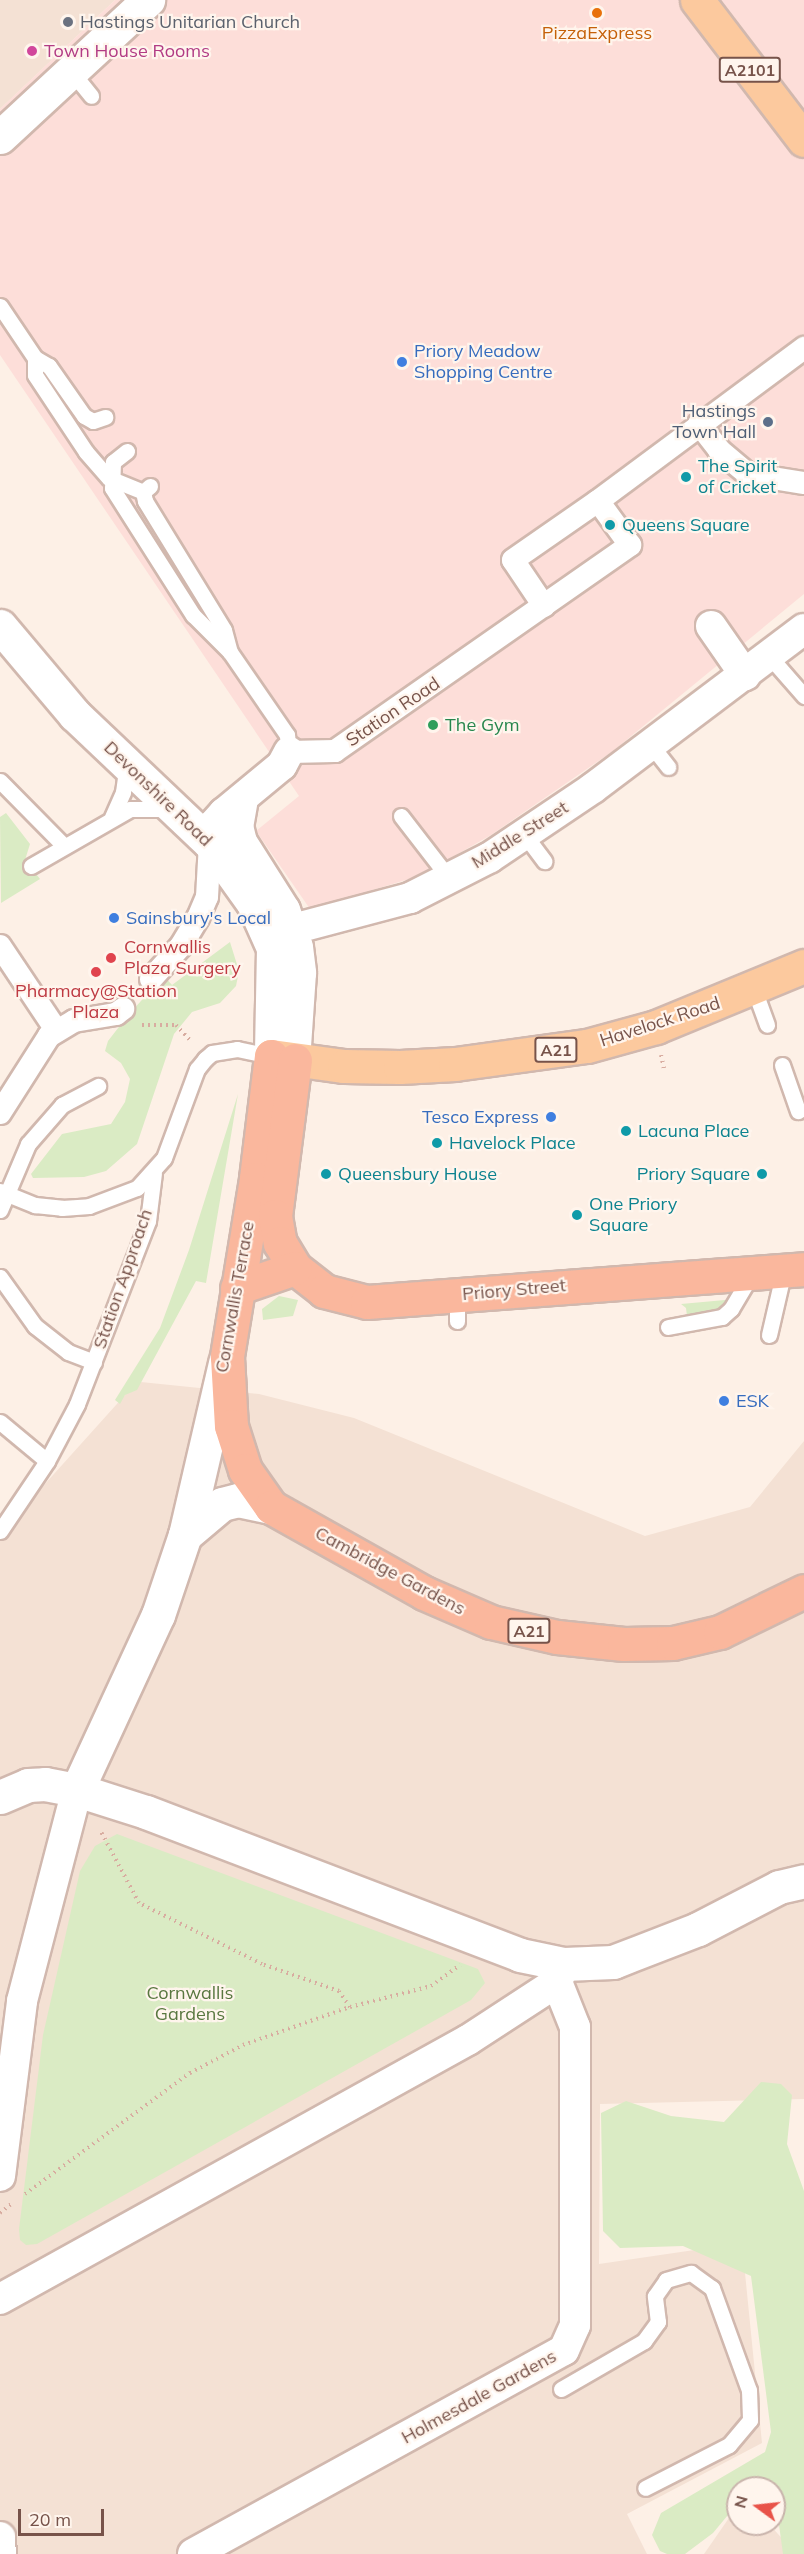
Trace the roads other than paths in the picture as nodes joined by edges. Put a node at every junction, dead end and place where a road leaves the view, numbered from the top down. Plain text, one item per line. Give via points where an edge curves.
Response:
1 (148, 0) edge
2 (697, 0) edge
3 (0, 137) edge
4 (804, 140) edge
5 (0, 306) edge
6 (804, 348) edge
7 (35, 358) junction
8 (105, 417) dead end
9 (699, 424) junction
10 (127, 451) dead end
11 (110, 478) junction
12 (804, 483) edge
13 (598, 501) junction
14 (544, 606) junction
15 (0, 626) edge
16 (711, 626) dead end
17 (804, 629) edge
18 (230, 652) junction
19 (770, 657) junction
20 (745, 675) junction
21 (804, 696) edge
22 (289, 752) junction
23 (127, 764) junction
24 (0, 781) edge
25 (243, 799) junction
26 (175, 810) junction
27 (402, 816) dead end
28 (112, 817) junction
29 (524, 834) junction
30 (210, 843) junction
31 (64, 846) junction
32 (544, 861) dead end
33 (31, 866) dead end
34 (236, 878) junction
35 (449, 878) junction
36 (207, 897) junction
37 (283, 939) junction
38 (0, 946) edge
39 (804, 966) edge
40 (151, 980) dead end
41 (754, 989) junction
42 (118, 1011) road end
43 (767, 1026) dead end
44 (57, 1031) junction
45 (283, 1058) junction
46 (782, 1065) dead end
47 (99, 1086) dead end
48 (798, 1111) dead end
49 (0, 1113) edge
50 (154, 1173) junction
51 (3, 1193) edge
52 (0, 1210) edge
53 (295, 1268) junction
54 (780, 1270) edge
55 (0, 1277) edge
56 (237, 1288) junction
57 (668, 1327) dead end
58 (769, 1335) dead end
59 (227, 1357) junction
60 (94, 1362) junction
61 (0, 1422) edge
62 (47, 1461) junction
63 (271, 1507) junction
64 (0, 1531) edge
65 (185, 1535) junction
66 (804, 1591) edge
67 (88, 1793) junction
68 (0, 1797) edge
69 (804, 1881) edge
70 (561, 1973) junction
71 (0, 2176) edge
72 (0, 2299) edge
73 (561, 2389) dead end
74 (645, 2488) dead end
75 (0, 2537) edge
76 (1, 2554) edge
77 (193, 2554) edge

1 - 3 street via 81,83
2 - 4 main road, A2101
5 - 7 lane
6 - 9 street
7 - 8 lane via 49,366 84,416 93,421
7 - 11 lane via 35,375 55,407
9 - 12 street via 719,450 748,474
9 - 13 street
10 - 11 lane via 113,462
11 - 18 lane via 112,488 193,615
11 - 18 lane via 147,489 144,501 224,630
13 - 14 street via 513,560
13 - 14 street, Station Road via 630,545
14 - 22 street, Station Road via 335,751
15 - 23 street, Devonshire Road via 25,661
16 - 20 street
17 - 19 street, Middle Street
18 - 22 lane via 287,735
19 - 20 street, Middle Street
19 - 21 lane
20 - 29 street, Middle Street via 659,756
22 - 25 street via 282,765
23 - 26 street, Devonshire Road
23 - 28 lane via 123,792
24 - 31 lane via 28,814
25 - 30 street via 214,824
25 - 37 street, Devonshire Road via 238,826
26 - 28 lane via 150,807
26 - 30 street, Devonshire Road
27 - 35 lane
28 - 31 lane
29 - 32 lane
29 - 35 street, Middle Street
30 - 34 street, Devonshire Road
30 - 36 street
31 - 33 lane
34 - 36 street
34 - 37 street, Devonshire Road
35 - 37 street, Middle Street via 414,906
36 - 40 street via 181,946
37 - 45 street, Devonshire Road
38 - 44 street
39 - 41 main road, Havelock Road / A21
41 - 43 lane
41 - 45 main road, Havelock Road / A21 via 656,1027 587,1046 444,1065 344,1066
42 - 44 street via 74,1022
44 - 49 street
45 - 50 lane, Station Approach via 237,1049 212,1053 205,1059 196,1069 173,1139
45 - 53 highway, Cornwallis Terrace via 275,1216 280,1243
45 - 56 highway, Cornwallis Terrace / A21
46 - 48 lane
47 - 51 lane via 62,1105 44,1124 28,1144
50 - 51 lane, Station Approach via 137,1188 89,1206 36,1205
50 - 60 lane, Station Approach via 147,1221
51 - 52 lane
53 - 54 highway, Priory Street via 324,1291 345,1298 457,1308
53 - 56 highway
54 - 57 lane via 722,1317
54 - 58 lane
55 - 60 lane, Station Approach via 35,1326 68,1352
56 - 59 highway, Cornwallis Terrace / A21
59 - 63 highway, Cambridge Gardens / A21 via 231,1426 245,1470
59 - 65 street, Cornwallis Terrace
60 - 62 lane
61 - 62 lane
62 - 64 lane
63 - 65 street via 238,1500 222,1504
63 - 66 highway, Cambridge Gardens / A21 via 424,1593 491,1622 557,1637 624,1644 673,1643 720,1632
65 - 67 street, Cornwallis Terrace
67 - 68 street via 37,1784
67 - 70 street
67 - 71 street via 22,2001
69 - 70 street via 778,1887 698,1929 613,1962
70 - 72 street via 468,2040
70 - 77 street, Holmesdale Gardens via 575,2027 576,2325 564,2350
73 - 74 lane via 644,2341 658,2322 655,2296 666,2280 691,2273 712,2288 749,2390 750,2420 729,2445
75 - 76 street

